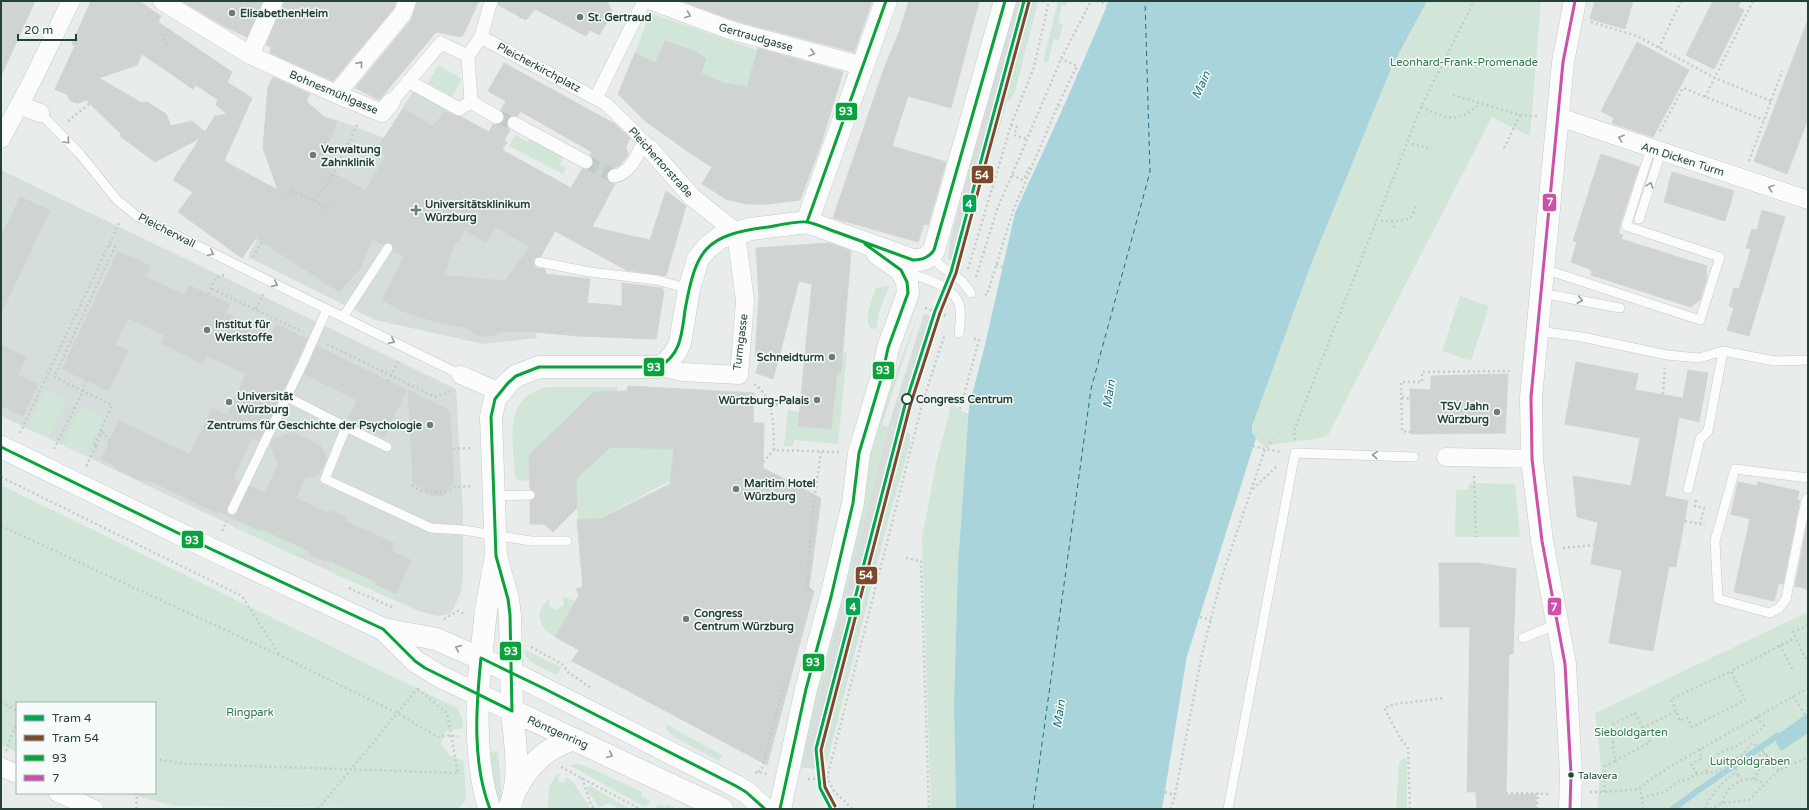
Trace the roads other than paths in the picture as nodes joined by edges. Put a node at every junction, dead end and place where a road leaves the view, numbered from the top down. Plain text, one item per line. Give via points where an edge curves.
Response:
1 (71, 1) edge
2 (162, 1) edge
3 (274, 1) edge
4 (407, 1) edge
5 (491, 1) edge
6 (644, 1) edge
7 (652, 1) edge
8 (886, 1) edge
9 (1005, 1) edge
10 (1573, 9) edge
11 (481, 37) junction
12 (250, 55) junction
13 (468, 56) junction
14 (863, 66) junction
15 (408, 81) junction
16 (336, 94) junction
17 (601, 101) junction
18 (391, 102) joint
19 (471, 102) junction
20 (20, 105) junction
21 (40, 113) joint
22 (497, 117) tunnel mouth
23 (1559, 118) junction
24 (514, 123) tunnel mouth
25 (1, 139) edge
26 (646, 144) junction
27 (1656, 150) junction
28 (586, 162) tunnel mouth
29 (614, 176) dead end
30 (1808, 200) edge
31 (1639, 219) dead end
32 (807, 222) junction
33 (736, 232) junction
34 (859, 240) junction
35 (388, 248) dead end
36 (934, 250) junction
37 (539, 262) dead end
38 (1544, 269) junction
39 (901, 270) junction
40 (689, 289) junction
41 (1541, 293) junction
42 (971, 294) road end
43 (1620, 308) dead end
44 (327, 309) junction
45 (343, 317) junction
46 (1538, 331) junction
47 (959, 333) dead end
48 (1723, 351) junction
49 (1808, 360) edge
50 (658, 367) junction
51 (461, 375) joint
52 (500, 392) junction
53 (287, 397) junction
54 (346, 427) junction
55 (388, 446) dead end
56 (6, 449) edge
57 (1414, 457) dead end
58 (1446, 457) dead end
59 (1532, 459) junction
60 (1808, 478) edge
61 (1688, 489) road end
62 (530, 495) dead end
63 (494, 496) junction
64 (1808, 498) edge
65 (232, 510) dead end
66 (567, 541) dead end
67 (496, 545) junction
68 (1557, 624) junction
69 (383, 629) junction
70 (1523, 638) dead end
71 (480, 658) junction
72 (511, 672) junction
73 (477, 694) junction
74 (512, 711) junction
75 (574, 739) junction
76 (3, 760) edge
77 (16, 773) edge
78 (60, 794) edge
79 (1570, 799) edge
80 (511, 800) edge
81 (94, 809) edge
82 (490, 809) edge
83 (722, 809) edge
84 (765, 809) edge
85 (780, 809) edge
86 (1228, 809) edge

1 - 20 street
2 - 12 street, Bohnesmühlgasse
3 - 12 street
16 -> 4 street via 403,13
5 - 11 street
6 - 17 street
7 -> 14 street, Gertraudgasse via 730,30
8 - 14 main road
9 - 36 main road
10 - 23 main road via 1563,62
11 - 13 street
11 - 17 street, Pleicherkirchplatz
12 - 16 street, Bohnesmühlgasse
13 - 15 street via 441,44
13 - 19 street
14 - 32 main road
15 - 18 street, Bohnesmühlgasse
15 - 19 street via 459,109
16 - 18 street, Bohnesmühlgasse via 382,113
17 - 26 street, Pleichertorstraße
19 - 22 street
20 - 21 street, Pleicherwall
20 - 25 street
21 -> 44 lane, Pleicherwall via 80,154 118,200 137,216
27 -> 23 street, Am Dicken Turm
23 - 38 main road
24 - 28 street
26 - 29 street via 640,149 627,171
26 - 33 street, Pleichertorstraße via 692,197
30 -> 27 street, Am Dicken Turm
31 -> 27 lane
27 - 38 lane via 1626,226 1720,257 1700,320
32 - 33 main road
32 - 34 main road
33 - 40 main road via 721,237 707,248 698,259
33 - 50 street, Turmgasse via 745,301 739,375 683,372
34 - 36 main road via 913,260 927,258
34 - 39 main road
35 - 45 lane
36 - 42 lane via 939,265 963,283
37 - 40 lane via 590,272 658,280
38 - 41 main road
39 - 47 lane via 953,294 960,308
39 - 85 main road via 907,282 908,293 888,348 859,453 853,503 806,689
40 - 50 main road via 680,343 671,358
41 -> 43 lane
41 - 46 main road
44 - 45 lane, Pleicherwall
44 - 53 lane
45 -> 51 lane, Pleicherwall
46 - 48 lane via 1582,337 1667,355 1699,358
46 - 59 main road via 1533,371
48 - 49 lane via 1774,361
48 - 61 lane via 1708,431 1700,439
50 - 52 main road via 539,367 516,376
51 - 52 street, Pleicherwall
52 - 63 main road via 495,399 491,417
53 - 54 lane
53 - 65 lane
54 - 55 lane
54 - 67 lane via 325,479 431,528
56 - 69 main road, Röntgenring via 271,578
57 -> 86 lane via 1295,453
58 - 59 street
59 - 68 main road
60 - 64 lane via 1735,469 1714,541 1718,599 1770,613 1779,608 1786,599
62 - 63 lane
63 - 67 main road
66 - 67 lane via 531,541
67 - 71 main road
67 - 72 main road via 510,615
68 - 70 lane
68 - 79 main road via 1565,664
71 -> 69 main road, Röntgenring via 436,639
69 - 73 main road, Röntgenring via 425,668
71 - 72 main road, Röntgenring
71 - 73 main road
72 - 74 main road
72 - 84 main road, Röntgenring via 736,786
73 - 74 main road, Röntgenring
73 - 82 main road via 477,740 486,799
74 - 75 main road, Röntgenring
74 - 80 main road via 516,759
75 - 80 main road via 558,744 543,754 524,776
75 -> 83 main road, Röntgenring
76 - 77 street
78 - 81 street

